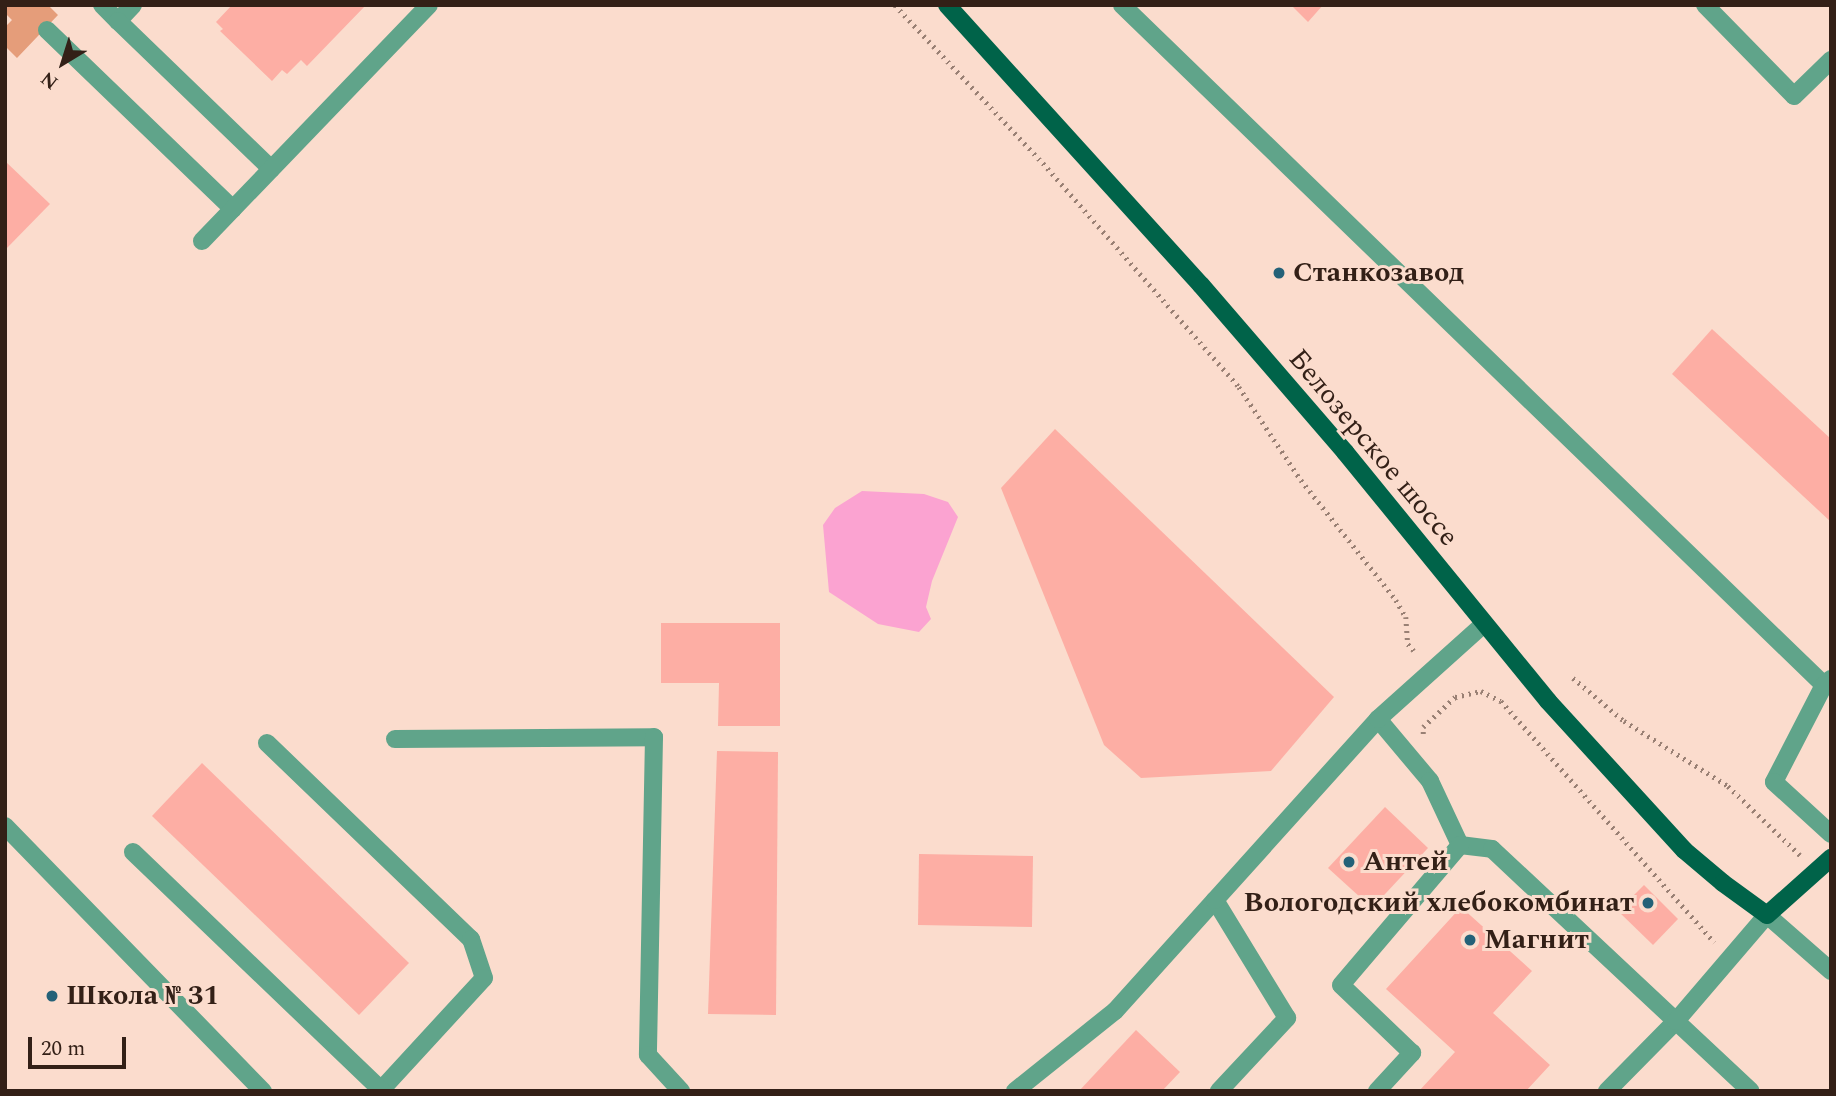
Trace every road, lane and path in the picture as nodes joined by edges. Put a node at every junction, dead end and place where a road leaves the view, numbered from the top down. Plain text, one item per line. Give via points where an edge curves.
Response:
1 (102, 5) edge
2 (133, 5) edge
3 (429, 5) edge
4 (895, 5) edge
5 (947, 5) edge
6 (1122, 5) edge
7 (1705, 5) edge
8 (118, 21) junction
9 (47, 30) dead end
10 (1831, 60) edge
11 (271, 169) junction
12 (233, 209) junction
13 (202, 241) dead end
14 (1484, 624) junction
15 (1414, 651) dead end
16 (1573, 678) dead end
17 (1827, 682) edge
18 (1447, 688) dead end
19 (1455, 697) junction
20 (1378, 719) junction
21 (395, 739) dead end
22 (267, 743) dead end
23 (1425, 746) dead end
24 (5, 825) edge
25 (1831, 834) edge
26 (1460, 845) junction
27 (134, 852) dead end
28 (1831, 858) edge
29 (1817, 872) junction
30 (1214, 900) junction
31 (1767, 915) junction
32 (1728, 958) junction
33 (1831, 971) edge
34 (1676, 1021) junction
35 (381, 1090) edge
36 (263, 1091) edge
37 (681, 1091) edge
38 (1014, 1091) edge
39 (1219, 1091) edge
40 (1377, 1091) edge
41 (1607, 1091) edge
42 (1751, 1091) edge

1 - 8 street
2 - 8 street
3 - 11 street
4 - 15 path via 1043,163 1239,387 1301,480 1396,600 1406,617 1408,644
5 - 14 main road, Белозерское шоссе via 1210,296 1345,452
6 - 17 street
7 - 10 street via 1794,96
8 - 11 street
9 - 12 street
11 - 12 street
12 - 13 street
14 - 20 street
14 - 31 main road, Белозерское шоссе via 1676,842
16 - 29 path via 1624,721 1728,786
17 - 25 street via 1774,782
18 - 19 path
19 - 23 path via 1423,727
19 - 32 path via 1481,691 1501,701
20 - 26 street via 1430,781
20 - 30 street
21 - 37 street via 654,737 648,1055
22 - 35 street via 471,939 484,978
24 - 36 street
26 - 34 street via 1492,849
26 - 40 street via 1341,985 1412,1052
27 - 35 street
28 - 29 main road
29 - 31 main road
30 - 38 street via 1115,1011
30 - 39 street via 1287,1018
31 - 32 street
31 - 33 street
32 - 34 street
34 - 41 street
34 - 42 street

